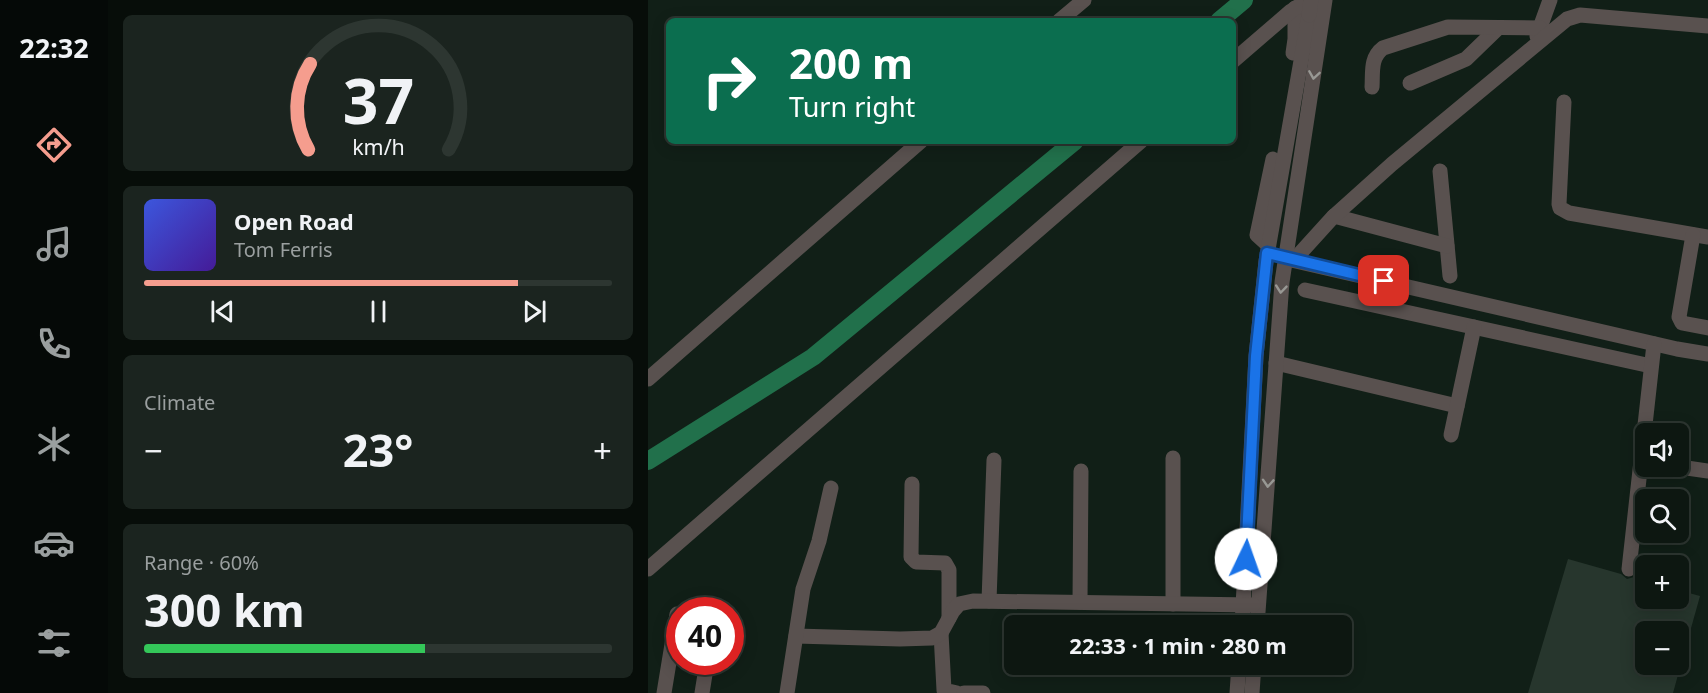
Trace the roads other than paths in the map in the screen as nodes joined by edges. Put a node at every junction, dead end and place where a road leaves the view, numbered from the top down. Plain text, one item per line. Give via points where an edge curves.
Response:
1 (1084, 0) edge
2 (1324, 0) edge
3 (1550, 0) edge
4 (1295, 8) junction
5 (1314, 11) edge
6 (1063, 18) edge
7 (1708, 26) edge
8 (1498, 28) junction
9 (1540, 28) junction
10 (1533, 47) junction
11 (1236, 58) edge
12 (1410, 83) dead end
13 (1372, 87) dead end
14 (1564, 102) dead end
15 (918, 144) edge
16 (1138, 144) edge
17 (1440, 171) dead end
18 (1334, 216) junction
19 (1700, 236) edge
20 (1447, 246) junction
21 (1268, 249) junction
22 (1290, 260) junction
23 (1450, 276) dead end
24 (1305, 290) dead end
25 (1474, 327) junction
26 (1708, 328) edge
27 (1654, 344) junction
28 (1708, 354) edge
29 (1276, 363) junction
30 (1651, 366) junction
31 (648, 379) edge
32 (1457, 406) junction
33 (1451, 435) dead end
34 (1173, 458) dead end
35 (994, 460) dead end
36 (1689, 468) edge
37 (1081, 471) dead end
38 (1708, 471) edge
39 (912, 484) dead end
40 (831, 488) dead end
41 (648, 569) edge
42 (1629, 569) dead end
43 (989, 601) junction
44 (1080, 602) junction
45 (1173, 604) junction
46 (1251, 605) junction
47 (1247, 615) edge
48 (1254, 615) edge
49 (949, 618) junction
50 (941, 633) junction
51 (796, 636) junction
52 (667, 675) edge
53 (705, 675) edge
54 (1238, 675) edge
55 (1253, 675) edge
56 (664, 693) edge
57 (702, 693) edge
58 (787, 693) edge
59 (957, 693) edge
60 (964, 693) edge
61 (983, 693) edge
62 (1237, 693) edge
63 (1252, 693) edge

1 - 6 street
2 - 4 street
2 - 5 street
3 - 9 street
4 - 11 street
4 - 21 street via 1295,39 1257,235
5 - 21 street
5 -> 22 street
7 - 10 street via 1580,15 1567,19
8 - 9 street
8 - 12 street via 1466,60
8 - 13 street via 1448,27 1383,48 1374,60
9 - 10 street
10 - 18 street
14 - 19 street via 1560,208 1569,213
15 - 31 street
16 - 41 street
17 - 20 street
18 - 20 street
18 - 22 street
19 - 26 street via 1679,317 1683,323
20 - 23 street
21 - 22 street
21 - 46 street via 1256,356
22 - 27 street
22 -> 29 street via 1281,289
24 - 25 street
25 - 30 street
25 - 32 street
27 - 28 street
27 - 30 street
29 - 32 street
29 -> 46 street
30 - 42 street
32 - 33 street
34 - 45 street
35 - 43 street
36 - 38 street
37 - 44 street
39 - 49 street via 911,557 916,562 948,566
40 - 51 street via 803,589
43 - 44 street
43 - 49 street via 959,604
44 - 45 street
45 - 46 street
46 - 47 street
46 - 48 street
49 - 50 street
50 - 51 street via 932,638 900,639
50 - 59 street via 944,690
51 - 58 street
52 - 56 street
53 - 57 street
54 - 62 street
55 - 63 street
60 - 61 street

